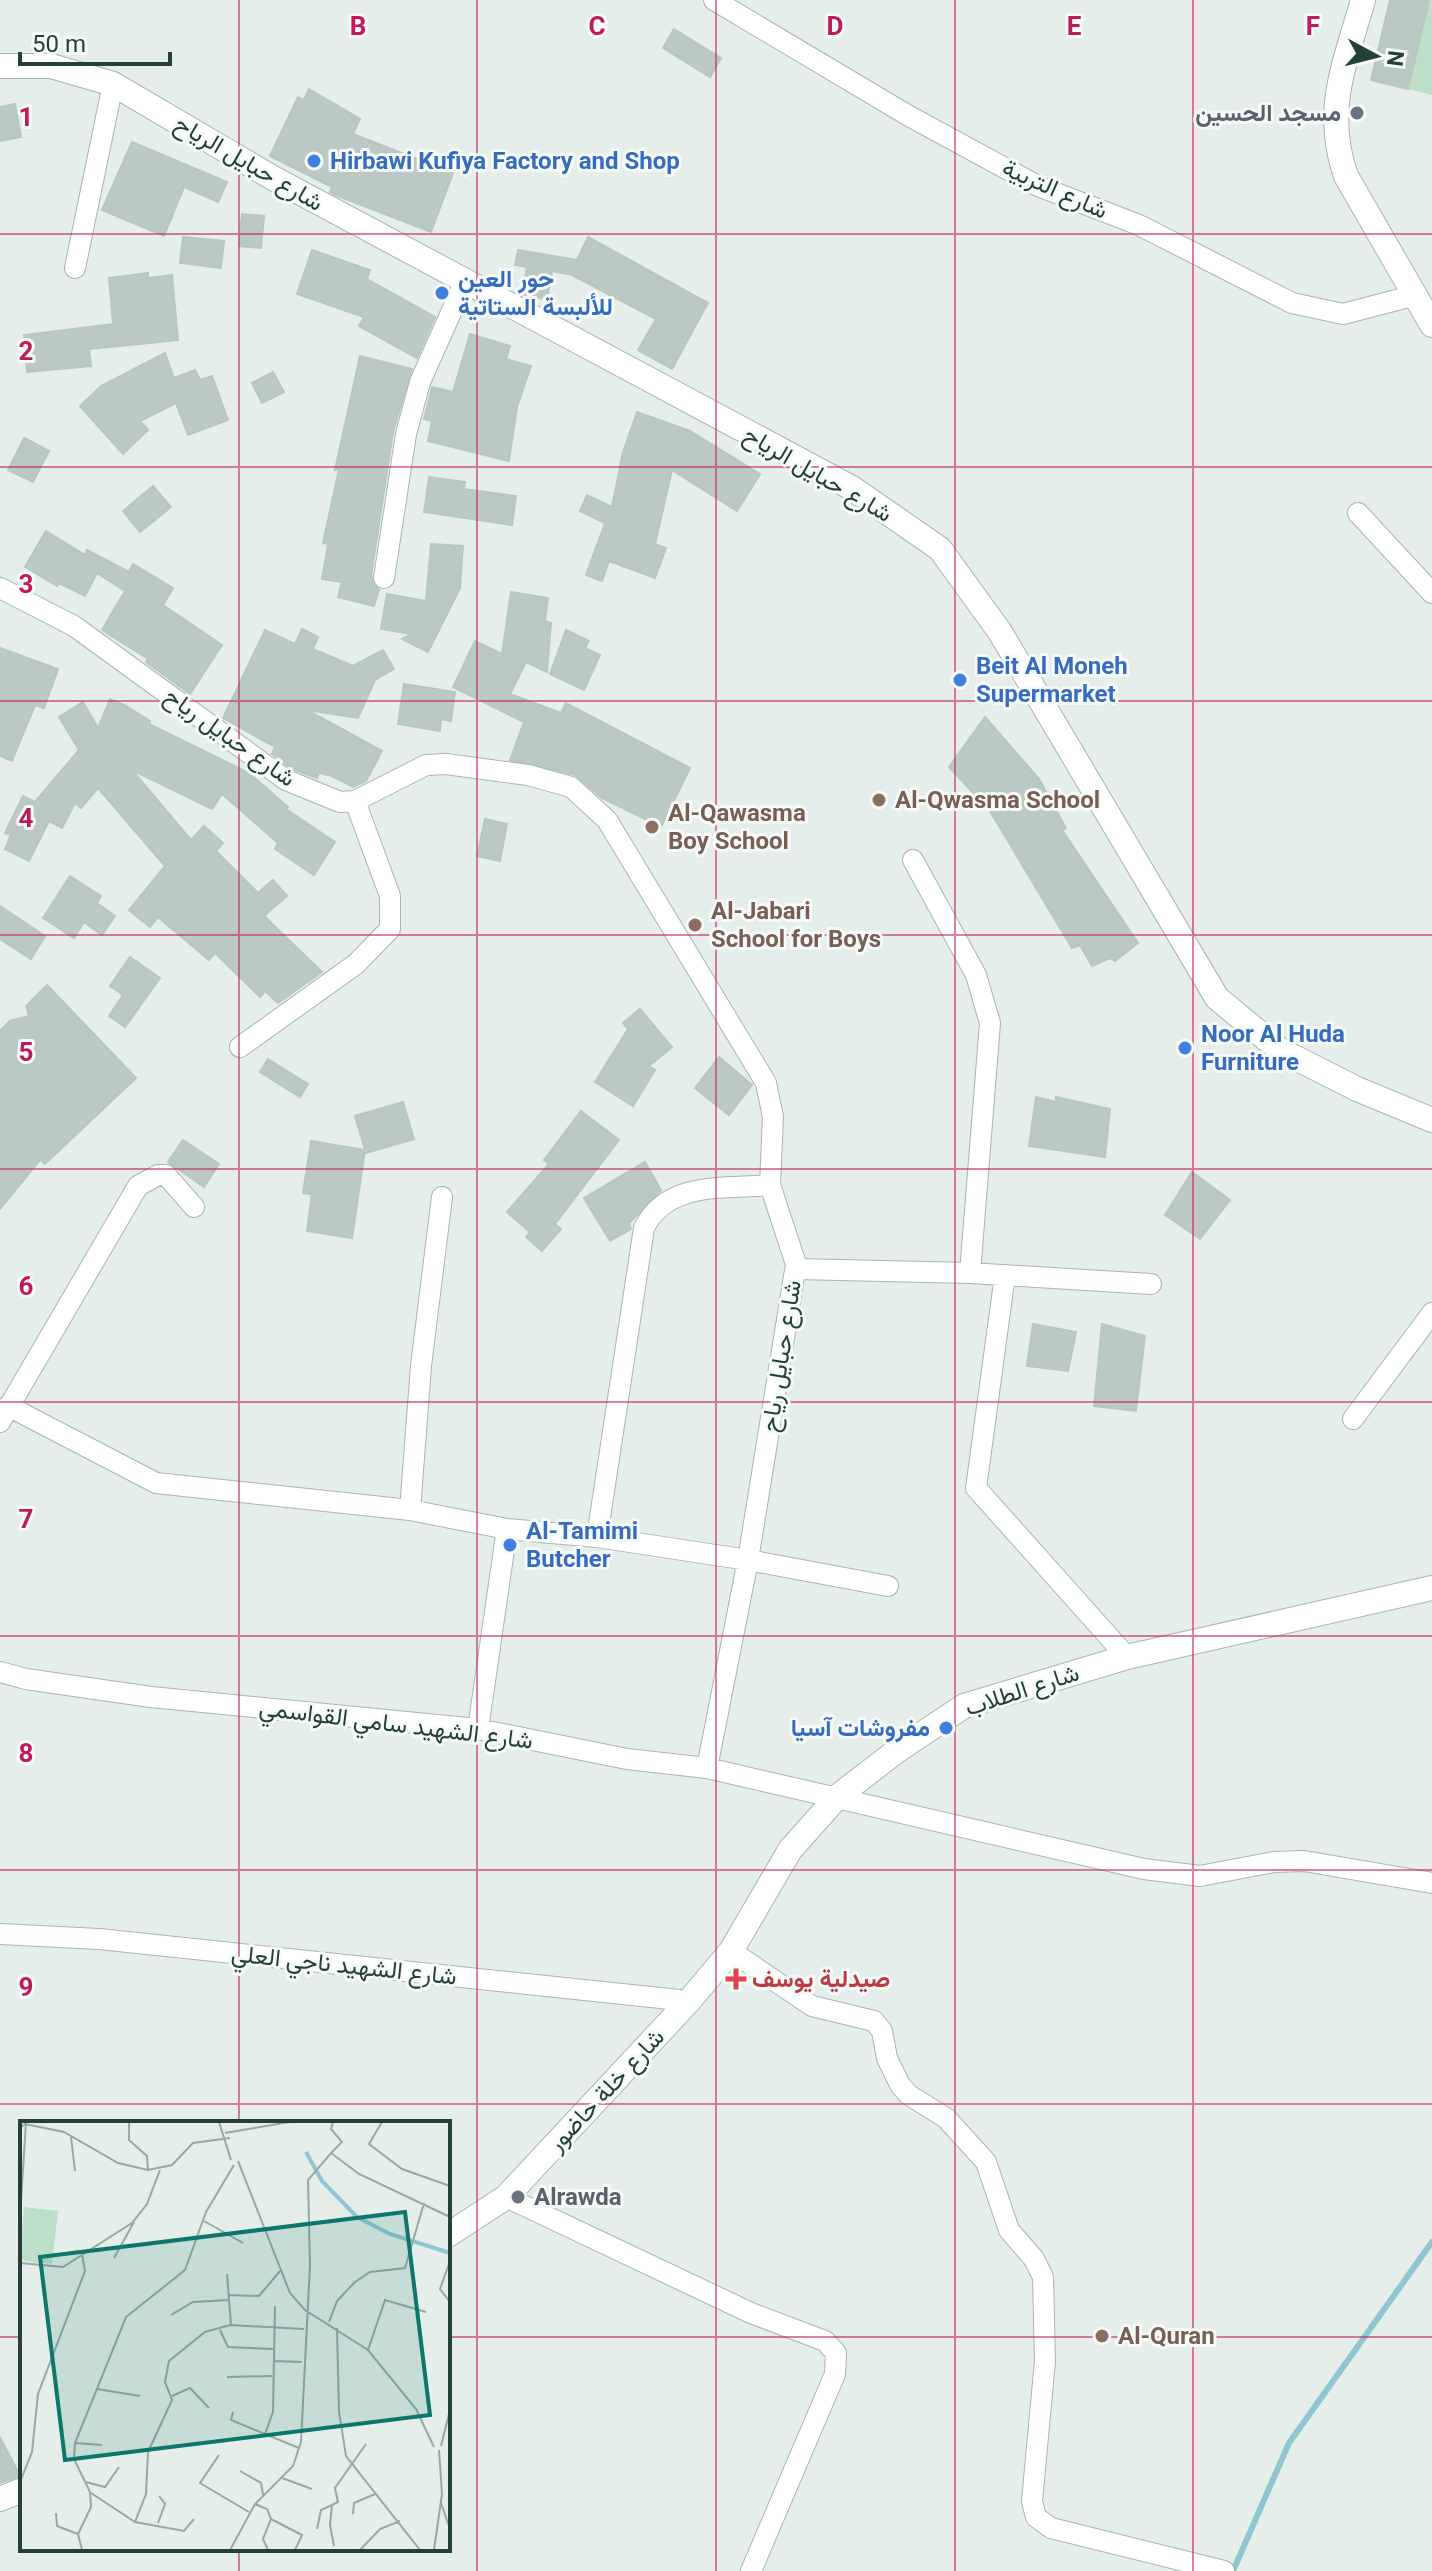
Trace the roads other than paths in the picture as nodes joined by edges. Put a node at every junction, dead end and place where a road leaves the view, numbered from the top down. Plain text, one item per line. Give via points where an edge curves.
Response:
1 (714, 0) edge
2 (1363, 0) edge
3 (0, 66) edge
4 (113, 84) junction
5 (75, 268) dead end
6 (465, 281) junction
7 (1416, 295) junction
8 (1432, 325) edge
9 (1358, 513) dead end
10 (384, 578) dead end
11 (0, 588) edge
12 (1432, 593) edge
13 (355, 801) junction
14 (913, 860) dead end
15 (240, 1047) dead end
16 (1432, 1120) edge
17 (770, 1185) junction
18 (442, 1197) dead end
19 (194, 1207) dead end
20 (796, 1269) junction
21 (970, 1273) junction
22 (1005, 1275) junction
23 (1151, 1284) dead end
24 (1432, 1313) edge
25 (4, 1414) edge
26 (1353, 1419) dead end
27 (410, 1510) junction
28 (507, 1529) junction
29 (597, 1537) junction
30 (748, 1560) junction
31 (888, 1586) dead end
32 (1432, 1588) edge
33 (1127, 1657) junction
34 (0, 1672) edge
35 (478, 1729) junction
36 (707, 1768) junction
37 (838, 1796) junction
38 (1432, 1883) edge
39 (0, 1934) edge
40 (731, 1951) junction
41 (689, 2001) junction
42 (506, 2197) junction
43 (450, 2234) edge
44 (20, 2491) edge
45 (0, 2499) edge
46 (751, 2571) edge
47 (1224, 2571) edge

1 - 7 street, شارع التربية via 1038,186 1139,225 1292,303 1343,314
2 - 7 street via 1338,89 1338,152 1346,176
3 - 4 street, شارع حبايل الرياح via 51,66
4 - 5 street
4 - 6 street, شارع حبايل الرياح
6 - 10 street via 420,382 406,434
6 - 16 street, شارع حبايل الرياح via 852,488 940,549 1000,632 1217,998 1280,1050
7 - 8 street
9 - 12 street
11 - 13 street, شارع حبايل رياح via 74,626 286,780 340,802
13 - 15 street via 390,896 390,929 356,964
13 - 17 street, شارع حبايل رياح via 407,772 446,764 557,781 596,807 758,1067 773,1117
14 - 21 street via 980,982 990,1023
17 - 20 street, شارع حبايل رياح
17 - 29 street via 677,1195 656,1208 644,1228
18 - 27 street
19 - 25 street via 166,1175 138,1186
20 - 21 street
20 - 30 street, شارع حبايل رياح
21 - 22 street
22 - 23 street
22 - 33 street via 976,1488
24 - 26 street
25 - 27 street via 156,1483
27 - 28 street
28 - 29 street
28 - 35 street
29 - 30 street
30 - 31 street
30 - 36 street, شارع حبايل رياح
32 - 33 street, شارع الطلاب
33 - 37 street, شارع الطلاب via 964,1706
34 - 35 street, شارع الشهيد سامي القواسمي via 151,1697
35 - 36 street, شارع الشهيد سامي القواسمي via 627,1759
36 - 37 street, شارع الشهيد سامي القواسمي
37 - 38 street, شارع الشهيد سامي القواسمي via 1144,1869 1200,1876 1304,1861
37 - 40 street, شارع الطلاب via 790,1850
39 - 41 street, شارع الشهيد ناجي العلي via 99,1939
40 - 41 street, شارع الطلاب
40 - 47 street via 812,2006 874,2021 900,2085 946,2118 986,2162 1009,2230 1043,2277 1045,2361 1032,2501 1039,2521
41 - 42 street, شارع خلة حاضور
42 - 43 street, شارع خلة حاضور
42 - 46 street via 834,2349 835,2374
44 - 45 street

